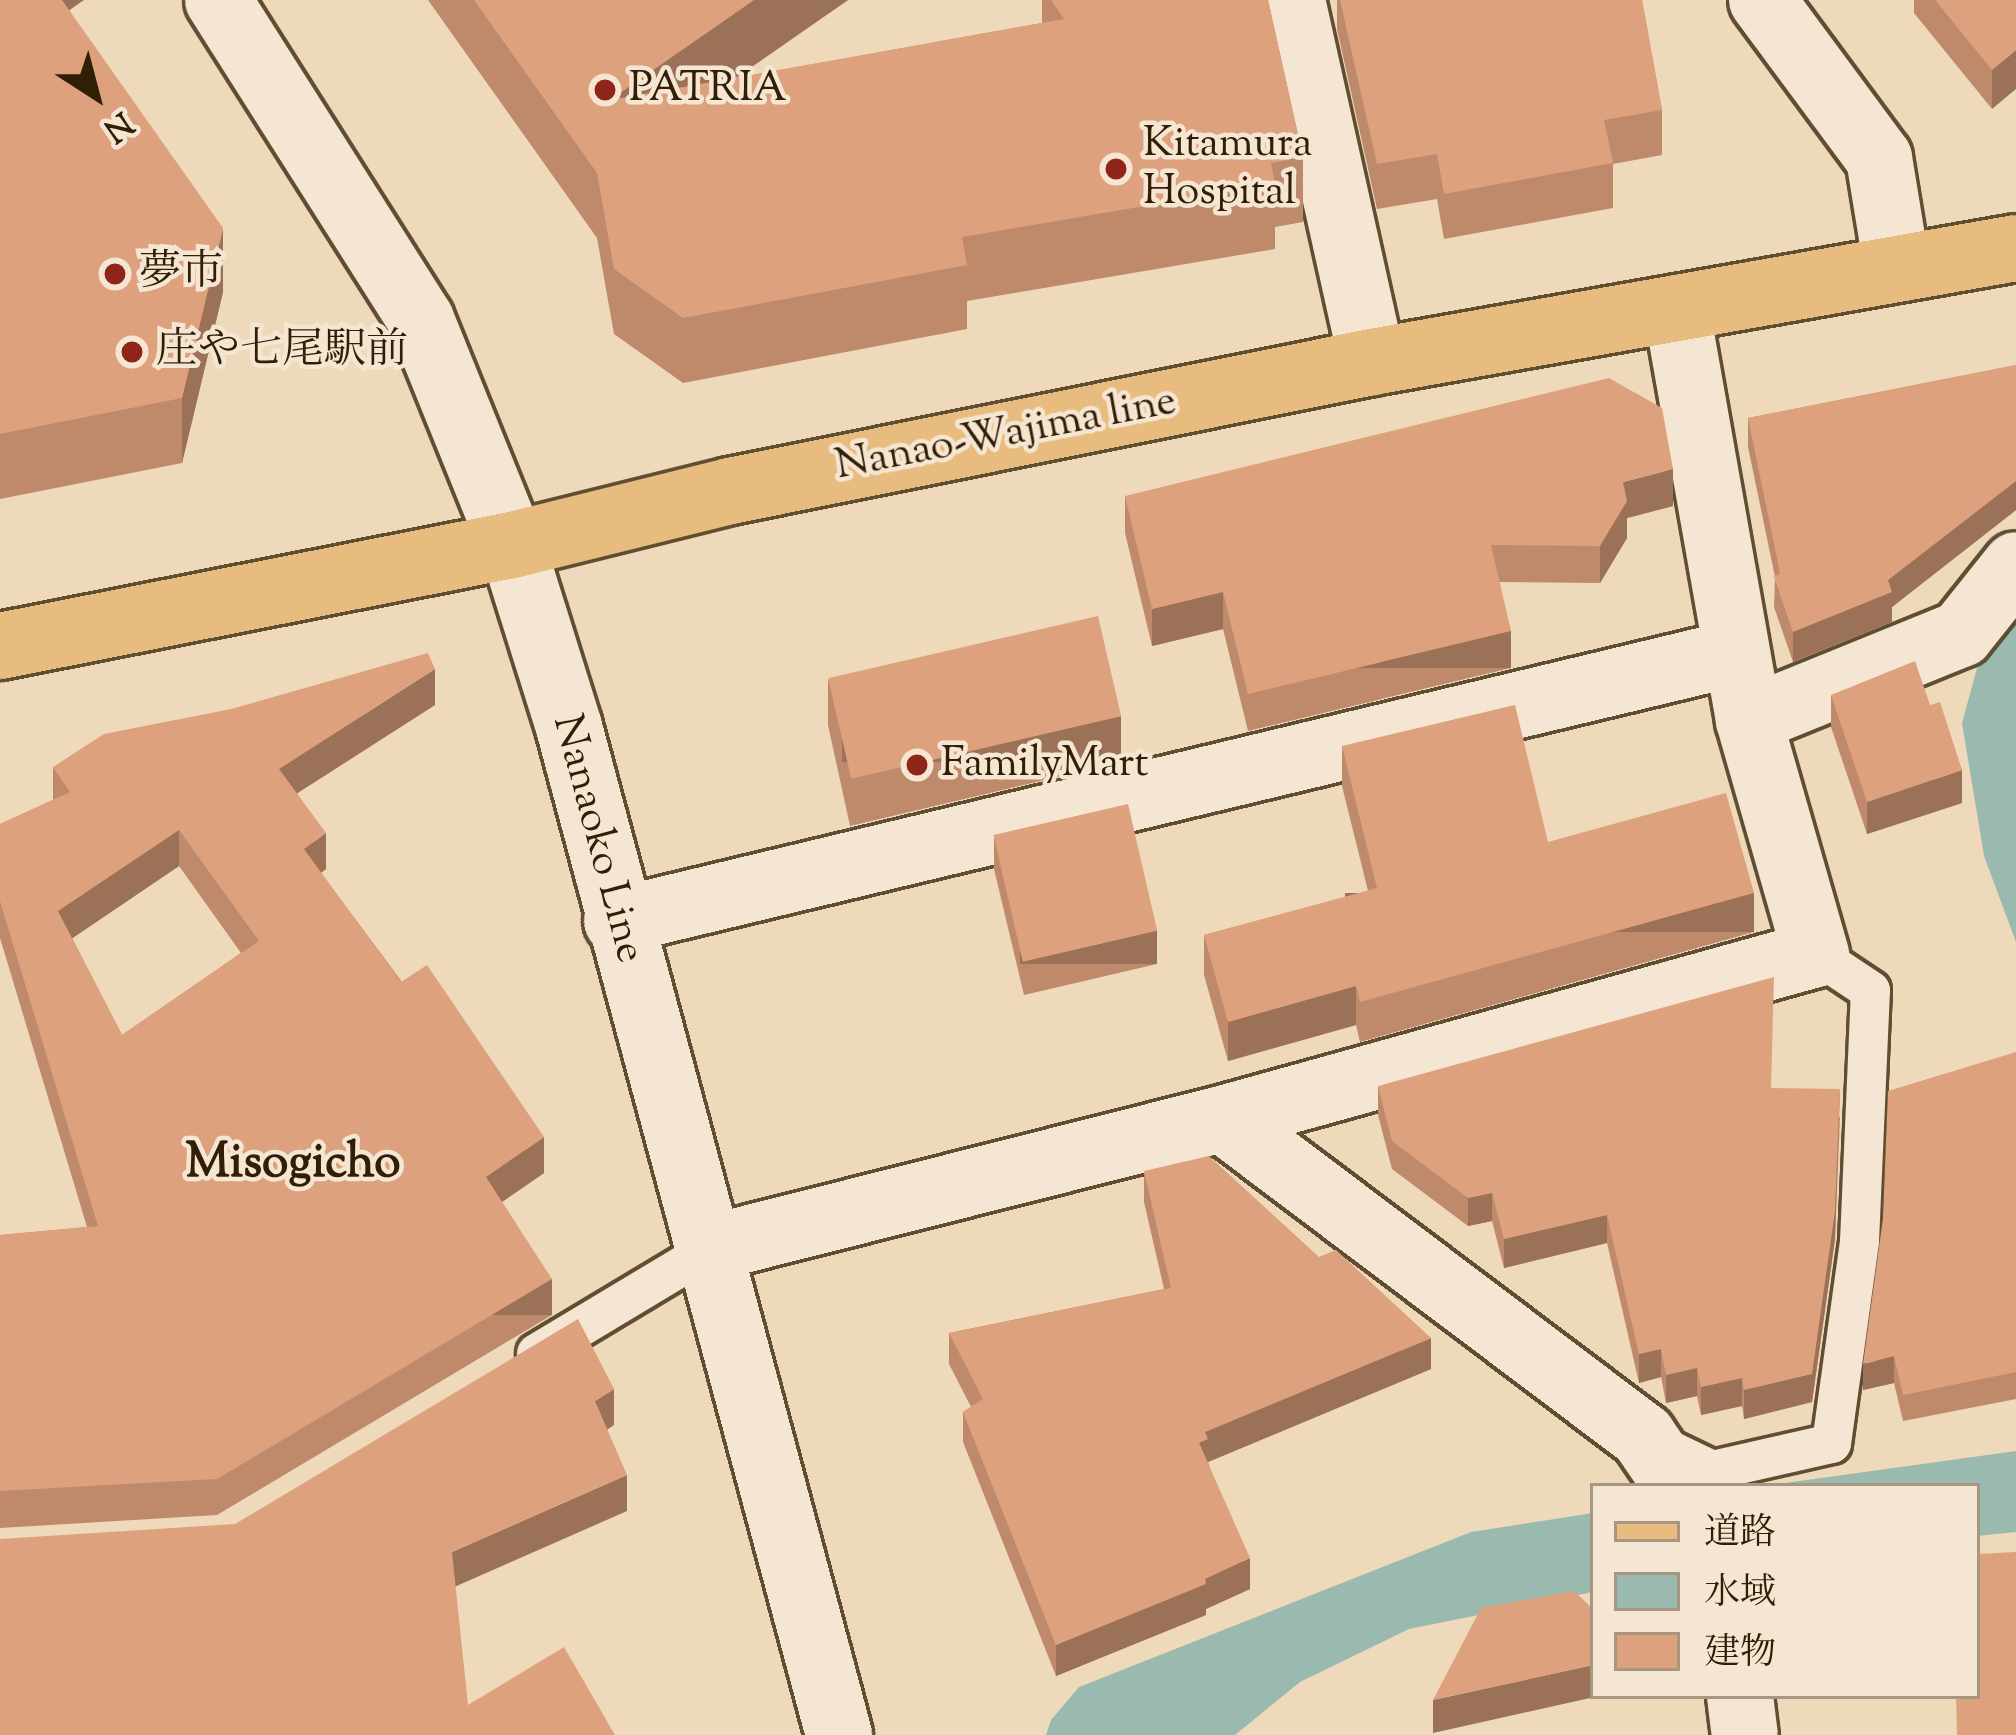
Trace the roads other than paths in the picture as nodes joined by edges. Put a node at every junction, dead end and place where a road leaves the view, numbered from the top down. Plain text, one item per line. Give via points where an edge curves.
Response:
1 (218, 0) edge
2 (1292, 0) edge
3 (1762, 0) edge
4 (2016, 248) edge
5 (1897, 268) junction
6 (1676, 308) junction
7 (1372, 362) junction
8 (512, 545) junction
9 (2016, 565) edge
10 (0, 646) edge
11 (1735, 653) junction
12 (1749, 720) junction
13 (617, 921) junction
14 (1816, 954) junction
15 (1222, 1119) junction
16 (711, 1248) junction
17 (508, 1369) edge
18 (1665, 1468) edge
19 (1740, 1699) edge
20 (839, 1735) edge
21 (1745, 1735) edge

1 - 8 street, Nanaoko Line via 421,320
2 - 7 street
3 - 5 street via 1879,158
4 - 5 main road, Nanao-Wajima line
5 - 6 main road, Nanao-Wajima line
6 - 7 main road, Nanao-Wajima line
6 - 11 street
7 - 8 main road, Nanao-Wajima line via 730,491
8 - 10 main road, Nanao-Wajima line
8 - 13 street, Nanaoko Line
9 - 12 street via 1961,634
11 - 12 street
11 - 13 street
12 - 14 street
13 - 16 street, Nanaoko Line
14 - 15 street
14 - 18 lane via 1870,989 1859,1241 1832,1443 1712,1470
15 - 16 street
15 - 18 street
16 - 17 lane
16 - 20 street, Nanaoko Line
19 - 21 street

